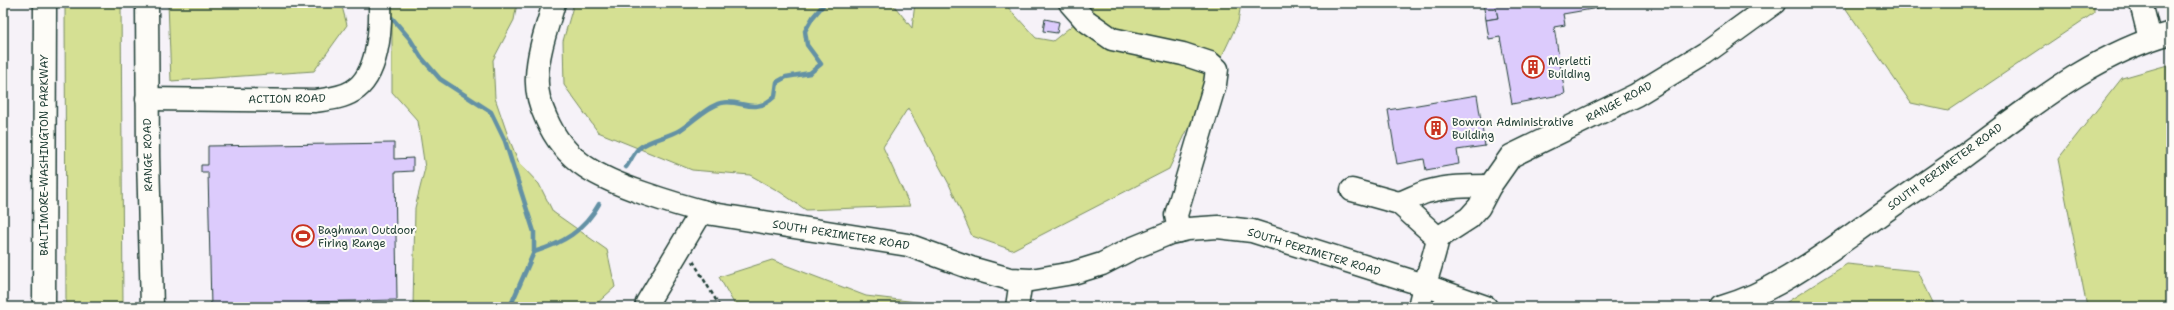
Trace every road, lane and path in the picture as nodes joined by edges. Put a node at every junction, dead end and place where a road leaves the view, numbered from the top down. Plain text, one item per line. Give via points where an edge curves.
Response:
1 (44, 3) edge
2 (146, 3) edge
3 (380, 3) edge
4 (554, 3) edge
5 (1070, 3) edge
6 (1774, 3) edge
7 (2141, 3) edge
8 (2171, 34) edge
9 (2150, 39) junction
10 (147, 99) junction
11 (1490, 186) junction
12 (1352, 190) dead end
13 (1399, 203) junction
14 (702, 211) junction
15 (1179, 231) junction
16 (1438, 238) junction
17 (683, 242) junction
18 (1021, 280) junction
19 (1424, 285) junction
20 (44, 307) edge
21 (152, 307) edge
22 (649, 307) edge
23 (720, 307) edge
24 (1017, 307) edge
25 (1419, 307) edge
26 (1486, 307) edge
27 (1722, 307) edge

1 - 20 main road, BALTIMORE-WASHINGTON PARKWAY
2 - 10 main road, RANGE ROAD
3 - 10 main road, ACTION ROAD via 372,67 354,91 315,101
4 - 14 main road, SOUTH PERIMETER ROAD via 540,49 537,78 538,96 553,135 566,151 601,177
5 - 15 main road via 1085,20 1112,39 1183,54 1210,63 1217,69 1215,84 1176,215
6 - 11 main road, RANGE ROAD via 1705,52 1636,95 1511,156
7 - 9 main road
8 - 9 main road, SOUTH PERIMETER ROAD
9 - 27 main road, SOUTH PERIMETER ROAD via 2109,58 2039,99 1961,158 1792,275 1752,296
10 - 21 main road, RANGE ROAD
11 - 13 main road via 1440,189
11 - 16 main road, RANGE ROAD via 1479,207 1469,218
12 - 13 main road
13 - 16 main road
14 - 17 main road
14 - 18 main road, SOUTH PERIMETER ROAD via 908,245 970,268
15 - 18 main road, SOUTH PERIMETER ROAD via 1131,249 1102,264 1073,273
15 - 19 main road, SOUTH PERIMETER ROAD via 1206,226 1252,231
16 - 19 main road via 1433,263
17 - 22 main road via 654,289 647,303
17 - 23 path
18 - 24 main road
19 - 25 main road
19 - 26 main road, SOUTH PERIMETER ROAD

